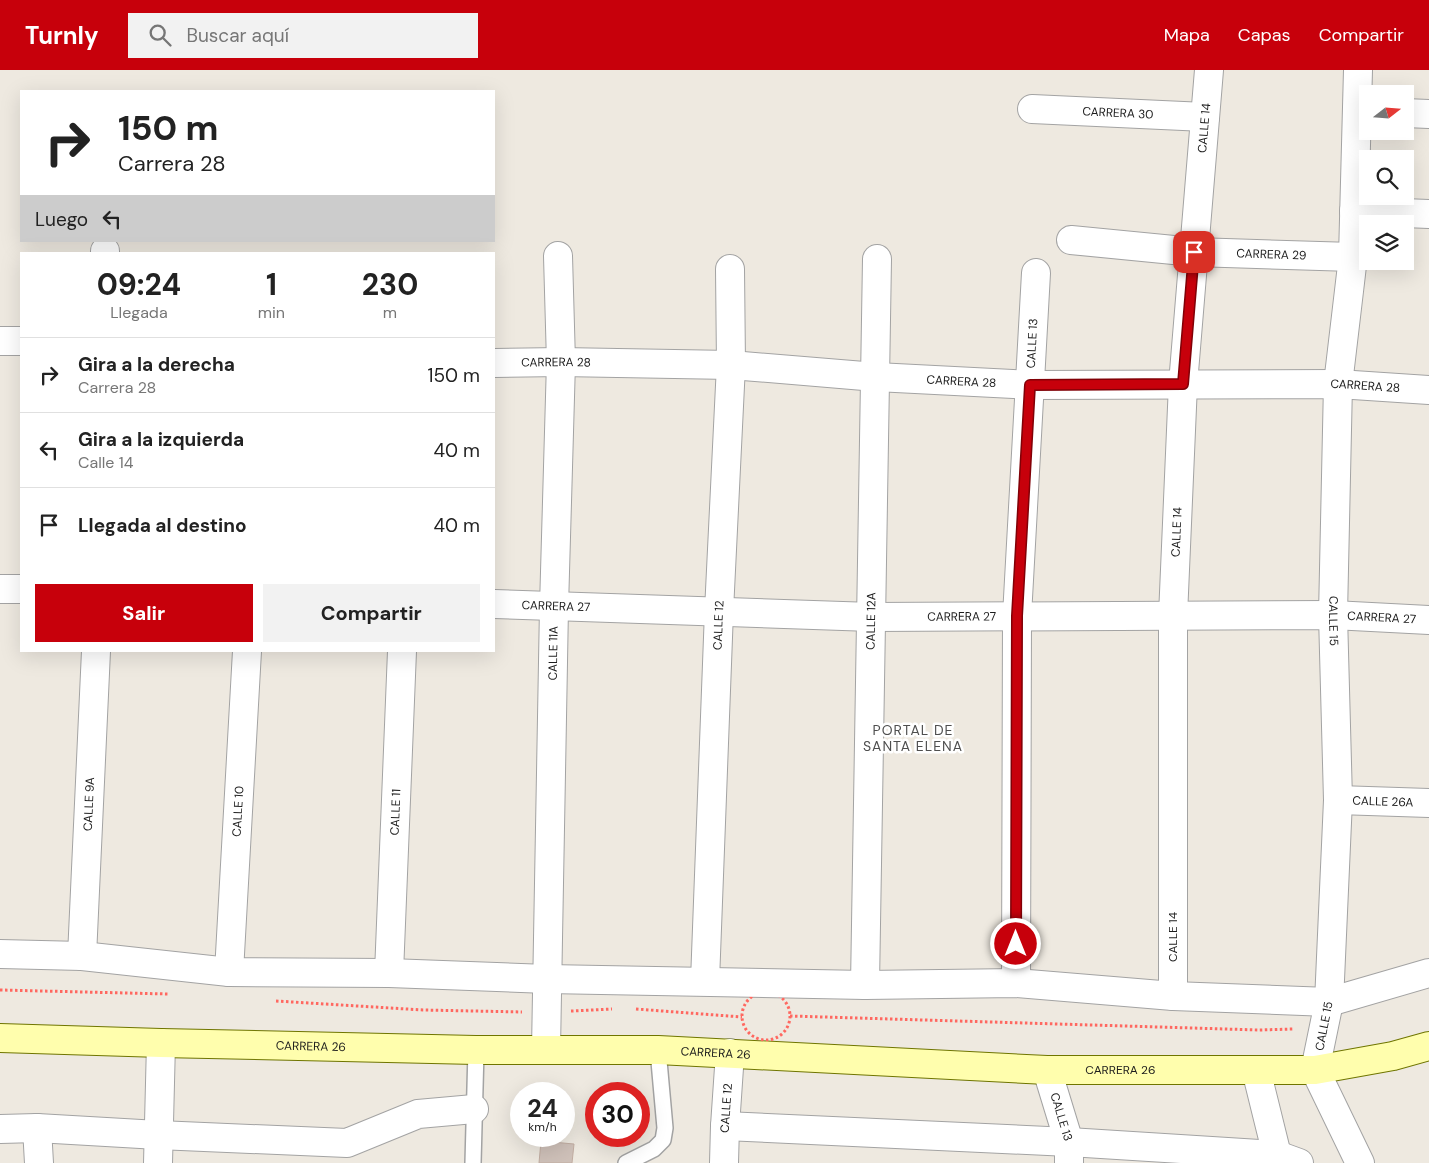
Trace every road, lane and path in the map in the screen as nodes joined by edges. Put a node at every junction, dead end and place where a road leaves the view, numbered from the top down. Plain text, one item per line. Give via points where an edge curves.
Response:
1 (1209, 70) edge
2 (1358, 70) edge
3 (1359, 85) edge
4 (1032, 108) dead end
5 (1414, 113) edge
6 (1429, 114) edge
7 (1205, 117) junction
8 (1360, 140) edge
9 (1354, 211) junction
10 (1429, 214) edge
11 (1072, 240) dead end
12 (1194, 252) junction
13 (558, 256) dead end
14 (1353, 257) junction
15 (877, 259) dead end
16 (730, 269) dead end
17 (1036, 273) dead end
18 (0, 341) edge
19 (20, 341) edge
20 (561, 362) junction
21 (495, 363) edge
22 (731, 365) junction
23 (876, 377) junction
24 (1183, 384) junction
25 (1338, 384) junction
26 (1030, 385) junction
27 (1429, 390) edge
28 (0, 589) edge
29 (20, 590) edge
30 (495, 604) edge
31 (554, 607) junction
32 (719, 610) junction
33 (1333, 615) junction
34 (872, 616) junction
35 (1017, 616) junction
36 (1173, 616) junction
37 (1429, 620) edge
38 (96, 652) edge
39 (247, 652) edge
40 (402, 652) edge
41 (1338, 800) junction
42 (1429, 803) edge
43 (0, 954) edge
44 (82, 956) junction
45 (229, 972) junction
46 (389, 973) junction
47 (1429, 973) edge
48 (547, 979) junction
49 (705, 981) junction
50 (1016, 983) junction
51 (865, 985) junction
52 (0, 990) edge
53 (170, 994) dead end
54 (1173, 996) junction
55 (268, 1000) dead end
56 (614, 1008) dead end
57 (633, 1009) dead end
58 (546, 1012) junction
59 (1326, 1015) junction
60 (790, 1016) junction
61 (742, 1017) junction
62 (0, 1038) edge
63 (161, 1043) junction
64 (1429, 1046) edge
65 (546, 1049) junction
66 (476, 1050) junction
67 (658, 1050) junction
68 (730, 1053) junction
69 (1047, 1070) junction
70 (1256, 1070) junction
71 (1315, 1070) junction
72 (474, 1109) junction
73 (725, 1126) junction
74 (37, 1128) junction
75 (0, 1129) edge
76 (158, 1135) junction
77 (347, 1153) edge
78 (1069, 1153) edge
79 (1284, 1160) edge
80 (39, 1163) edge
81 (158, 1163) edge
82 (472, 1163) edge
83 (626, 1163) edge
84 (724, 1163) edge
85 (1360, 1163) edge

1 - 7 street, CALLE 14
2 - 3 street, CALLE 15
4 - 7 street, CARRERA 30
5 - 6 street
7 - 12 street, CALLE 14
8 - 9 street, CALLE 15
9 - 10 street
9 - 14 street, CALLE 15
11 - 12 street, CARRERA 29
12 - 14 street, CARRERA 29
12 - 24 street, CALLE 14
13 - 20 street, CALLE 11A
14 - 25 street, CALLE 15
15 - 23 street, CALLE 12A
16 - 22 street, CALLE 12
17 - 26 street, CALLE 13
18 - 19 street
20 - 21 street, CARRERA 28
20 - 22 street, CARRERA 28
20 - 31 street, CALLE 11A
22 - 23 street, CARRERA 28
22 - 32 street, CALLE 12
23 - 26 street, CARRERA 28
23 - 34 street, CALLE 12A
24 - 25 street, CARRERA 28
24 - 26 street, CARRERA 28
24 - 36 street, CALLE 14
25 - 27 street, CARRERA 28
25 - 33 street, CALLE 15
26 - 35 street, CALLE 13
28 - 29 street
30 - 31 street, CARRERA 27
31 - 32 street, CARRERA 27
31 - 48 street, CALLE 11A
32 - 34 street, CARRERA 27
32 - 49 street, CALLE 12
33 - 36 street, CARRERA 27
33 - 37 street, CARRERA 27
33 - 41 street, CALLE 15
34 - 35 street, CARRERA 27
34 - 51 street, CALLE 12A
35 - 36 street, CARRERA 27
35 - 50 street, CALLE 13
36 - 54 street, CALLE 14
38 - 44 street, CALLE 9A
39 - 45 street, CALLE 10
40 - 46 street, CALLE 11
41 - 42 street, CALLE 26A
41 - 59 street, CALLE 15
43 - 44 street
44 - 45 street
45 - 46 street
46 - 48 street
47 - 59 street
48 - 49 street
48 - 58 street, CALLE 11A
49 - 51 street
50 - 51 street
50 - 54 street
52 - 53 path
54 - 59 street
55 - 58 path via 423,1010
56 - 58 path
57 - 61 path
58 - 65 street, CALLE 11A
59 - 60 path via 1259,1030
59 - 71 street, CALLE 15
60 - 61 path via 784,1033 767,1040 750,1034
60 - 61 path via 783,999 766,992 749,999
62 - 63 main road, CARRERA 26
63 - 66 main road, CARRERA 26
63 - 76 street
64 - 71 main road, CARRERA 26
65 - 66 main road, CARRERA 26
65 - 67 main road, CARRERA 26
66 - 72 lane
67 - 68 main road, CARRERA 26
67 - 83 lane via 665,1128 663,1140 654,1149
68 - 69 main road, CARRERA 26
68 - 73 street, CALLE 12
69 - 70 main road, CARRERA 26
69 - 78 street, CALLE 13
70 - 71 main road, CARRERA 26
70 - 79 street
71 - 85 street
72 - 77 street via 418,1114
72 - 82 lane
73 - 78 street
73 - 84 street, CALLE 12
74 - 75 street
74 - 76 street
74 - 80 street
76 - 77 street
76 - 81 street
78 - 79 street

